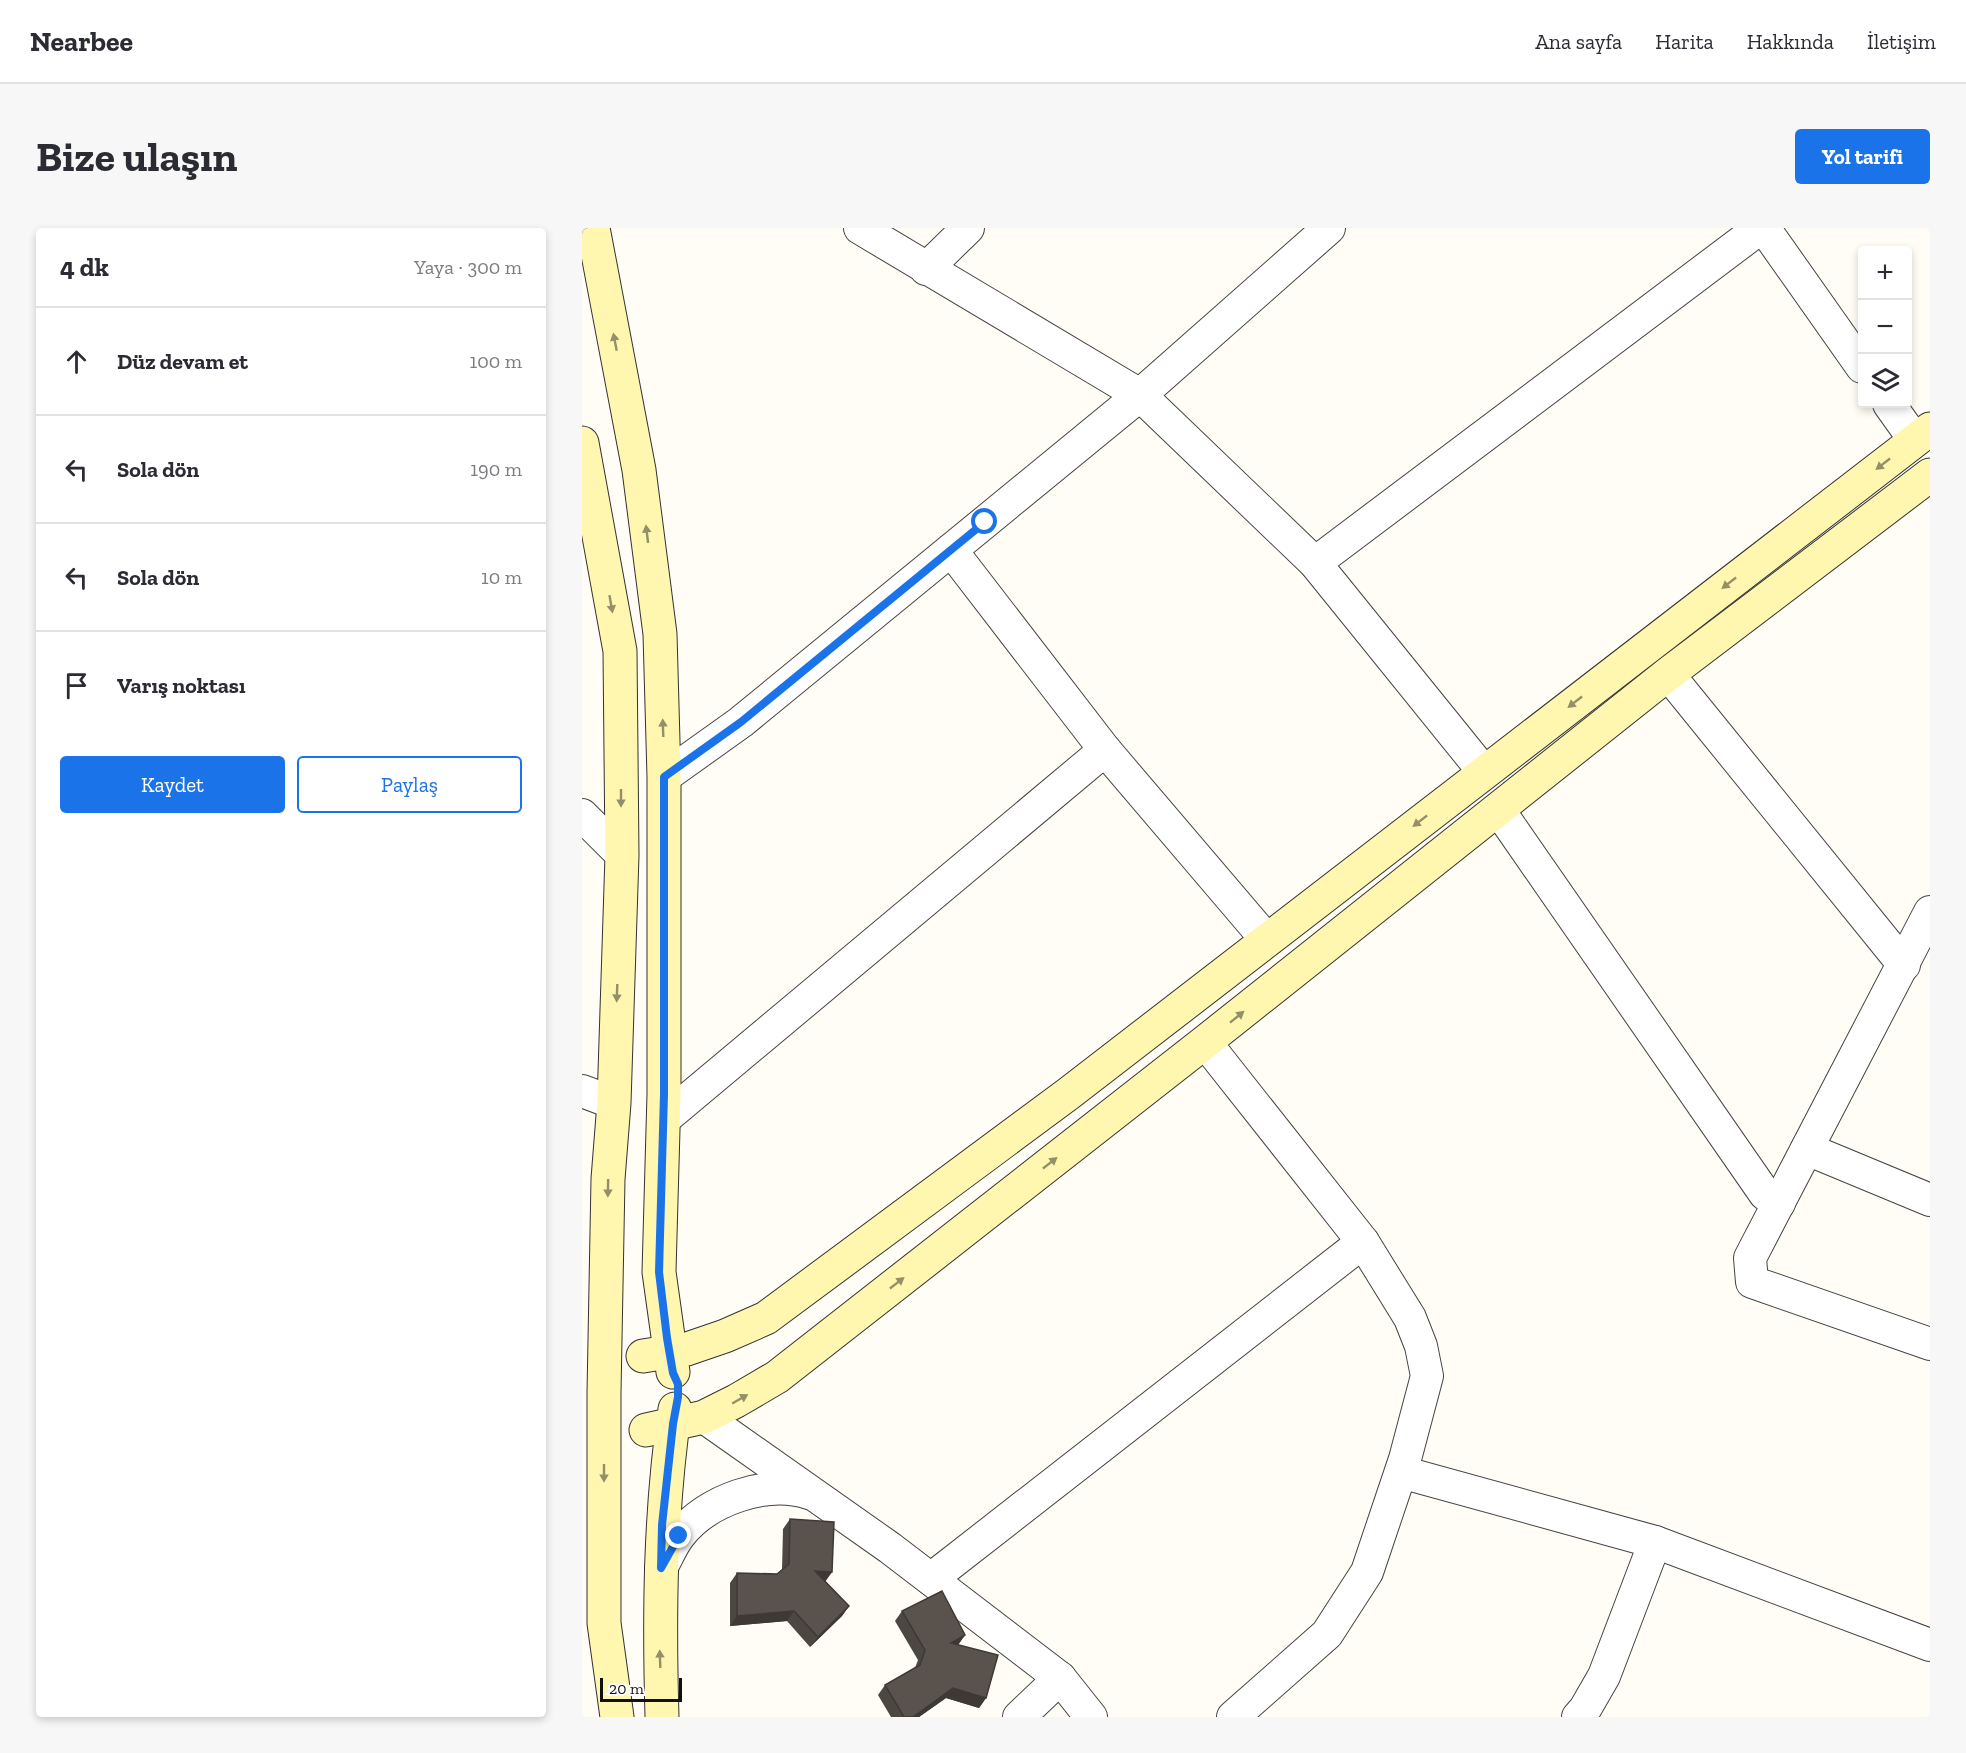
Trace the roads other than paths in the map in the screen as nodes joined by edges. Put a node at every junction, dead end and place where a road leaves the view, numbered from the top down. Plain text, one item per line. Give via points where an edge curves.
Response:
1 (593, 228) edge
2 (860, 228) edge
3 (968, 228) edge
4 (1329, 228) edge
5 (1762, 228) edge
6 (926, 269) junction
7 (1858, 360) edge
8 (1140, 395) junction
9 (1893, 408) edge
10 (1922, 434) edge
11 (584, 464) edge
12 (1930, 475) edge
13 (951, 550) junction
14 (1315, 563) junction
15 (1668, 674) junction
16 (1105, 750) junction
17 (1484, 772) junction
18 (664, 777) junction
19 (1498, 809) junction
20 (582, 815) edge
21 (622, 855) junction
22 (1930, 912) edge
23 (1267, 940) junction
24 (1904, 965) junction
25 (1205, 1042) junction
26 (582, 1091) edge
27 (614, 1103) junction
28 (663, 1120) junction
29 (1807, 1149) junction
30 (1930, 1200) edge
31 (1779, 1203) junction
32 (1363, 1242) junction
33 (1930, 1344) edge
34 (630, 1366) edge
35 (645, 1423) edge
36 (1401, 1472) junction
37 (815, 1495) junction
38 (1655, 1542) junction
39 (661, 1568) junction
40 (931, 1579) junction
41 (1930, 1645) edge
42 (1060, 1678) junction
43 (1585, 1714) edge
44 (617, 1717) edge
45 (662, 1717) edge
46 (1019, 1717) edge
47 (1091, 1717) edge
48 (1233, 1717) edge

18 -> 1 street via 658,622 639,470
2 - 6 street
3 - 6 street
4 - 8 street
5 - 7 street
5 - 14 street
6 - 8 street
8 - 13 street
8 - 14 street
9 - 10 street
10 -> 17 street
11 -> 21 street via 620,651
12 - 15 street
13 - 16 street
13 - 18 street via 741,722
14 - 17 street
15 - 19 street
15 - 24 street
16 - 23 street
16 - 28 street
17 -> 23 street
18 - 28 street
25 -> 19 street
19 - 31 street via 1765,1194
20 - 21 street
21 -> 27 street
22 - 24 street
23 - 34 street via 1068,1094 766,1318 725,1336
24 - 29 street
25 - 32 street
35 -> 25 street via 736,1401 777,1377
26 - 27 street
27 -> 34 street via 608,1179
28 - 34 street via 659,1272
29 - 30 street
29 - 31 street
31 - 33 street via 1750,1258 1752,1281
32 - 36 street via 1410,1318 1427,1376
32 - 40 street
34 - 35 street
34 - 35 street via 678,1391
35 - 37 street
35 - 39 street via 662,1525
35 -> 44 street via 604,1623
36 - 38 street
36 - 48 street via 1367,1572 1327,1634
37 - 39 street via 798,1489 772,1488 726,1501 698,1517 679,1536
37 - 40 street
38 - 41 street
38 - 43 street via 1604,1676
45 -> 39 street
40 - 42 street
42 - 46 street
42 - 47 street

